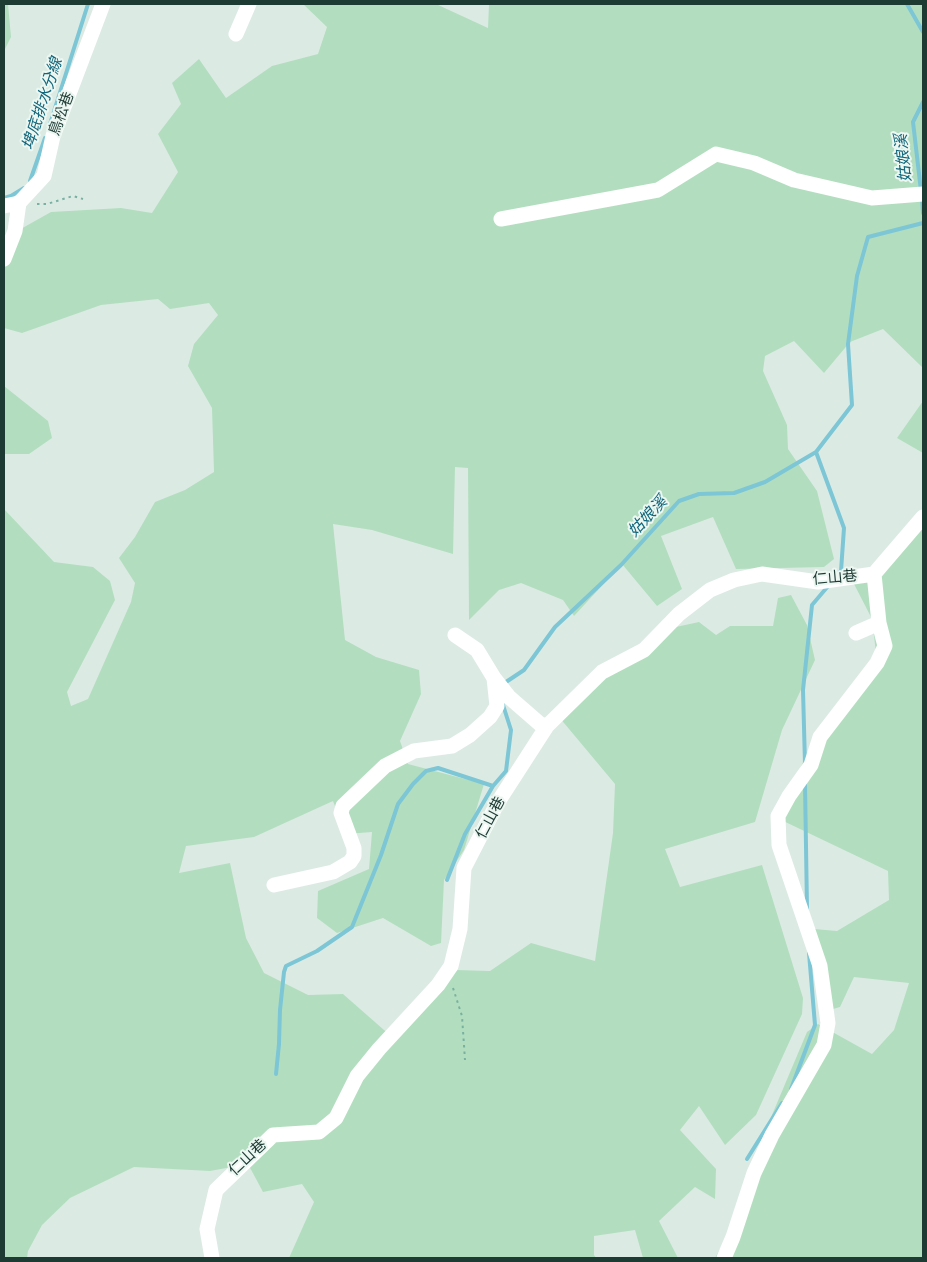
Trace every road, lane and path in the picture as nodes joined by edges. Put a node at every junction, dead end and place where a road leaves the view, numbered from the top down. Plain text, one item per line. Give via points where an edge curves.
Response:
1 (103, 4) edge
2 (249, 4) edge
3 (236, 34) dead end
4 (918, 195) edge
5 (83, 199) dead end
6 (19, 203) junction
7 (4, 206) edge
8 (501, 219) dead end
9 (4, 259) edge
10 (923, 517) edge
11 (874, 574) junction
12 (879, 623) junction
13 (856, 633) dead end
14 (455, 635) dead end
15 (494, 678) junction
16 (548, 726) junction
17 (274, 885) dead end
18 (448, 972) junction
19 (465, 1060) dead end
20 (212, 1258) edge
21 (724, 1258) edge

1 - 6 lane, 鳥松巷 via 53,136 44,176
2 - 3 lane
4 - 8 lane via 872,198 794,180 754,163 716,154 658,190
5 - 6 path via 73,196 48,204
6 - 7 lane
6 - 9 lane via 15,231
10 - 11 lane, 仁山巷
11 - 12 lane
11 - 16 lane, 仁山巷 via 818,582 762,574 710,590 644,650 602,672
12 - 13 lane
12 - 21 lane via 885,646 877,663 820,737 811,765 778,816 779,845 820,966 828,1023 824,1045 754,1173
14 - 15 lane via 477,650
15 - 16 lane via 540,724
15 - 17 lane via 497,706 470,735 452,746 414,751 385,766 343,806 341,813 354,848 350,862 334,872
16 - 18 lane, 仁山巷 via 498,802 464,868 460,928
18 - 19 path via 462,1016
18 - 20 lane, 仁山巷 via 357,1076 336,1118 319,1132 273,1135 216,1190 207,1229

